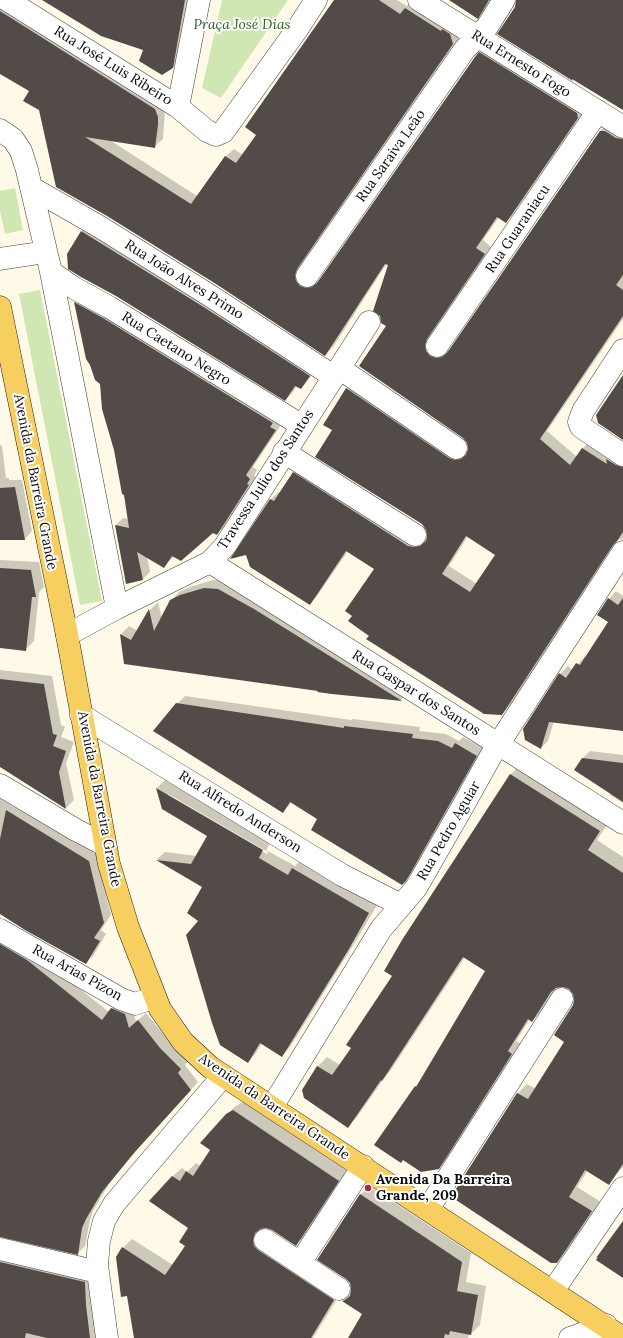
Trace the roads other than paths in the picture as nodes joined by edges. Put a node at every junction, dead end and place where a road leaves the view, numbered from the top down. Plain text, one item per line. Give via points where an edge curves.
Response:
1 (7, 0) edge
2 (199, 0) edge
3 (316, 0) edge
4 (419, 0) edge
5 (504, 0) edge
6 (39, 9) edge
7 (477, 37) junction
8 (178, 107) junction
9 (598, 111) junction
10 (623, 127) edge
11 (0, 130) edge
12 (32, 188) junction
13 (0, 260) edge
14 (48, 262) junction
15 (308, 276) dead end
16 (0, 307) edge
17 (368, 322) dead end
18 (437, 346) dead end
19 (623, 350) edge
20 (336, 372) junction
21 (301, 426) junction
22 (456, 448) dead end
23 (284, 452) junction
24 (623, 455) edge
25 (415, 535) dead end
26 (623, 552) edge
27 (210, 562) junction
28 (117, 608) junction
29 (67, 635) junction
30 (81, 715) junction
31 (498, 745) junction
32 (0, 785) edge
33 (623, 823) edge
34 (105, 845) junction
35 (401, 905) junction
36 (0, 930) edge
37 (155, 997) junction
38 (562, 999) dead end
39 (223, 1076) junction
40 (272, 1107) junction
41 (363, 1166) junction
42 (623, 1188) edge
43 (428, 1209) junction
44 (265, 1240) dead end
45 (0, 1249) edge
46 (300, 1263) junction
47 (98, 1272) junction
48 (339, 1289) dead end
49 (553, 1291) junction
50 (606, 1325) junction
51 (108, 1338) edge
52 (570, 1338) edge
53 (623, 1338) edge

1 - 6 street, Rua José Luis Ribeiro
2 - 8 street
3 - 8 street, Rua José Luis Ribeiro via 223,132 216,135 207,131
4 - 7 street, Rua Ernesto Fogo
5 - 7 street, Rua Saraiva Leão via 487,27
6 - 8 street, Rua José Luis Ribeiro
7 - 9 street, Rua Ernesto Fogo
7 - 15 street, Rua Saraiva Leão via 466,49
9 - 10 street, Rua Ernesto Fogo
9 - 18 street, Rua Guaraniacu
11 - 12 street via 13,139 21,151
12 - 14 street
12 - 20 street, Rua João Alves Primo
13 - 14 street
14 - 21 street, Rua Caetano Negro via 74,288
14 - 28 street
16 - 29 main road, Avenida da Barreira Grande
17 - 20 street, Travessa Julio dos Santos
19 - 24 street via 579,420 581,426
20 - 21 street, Travessa Julio dos Santos
20 - 22 street, Rua João Alves Primo
21 - 23 street, Travessa Julio dos Santos
23 - 25 street
23 - 27 street, Travessa Julio dos Santos via 225,546
26 - 31 street, Rua Pedro Aguiar
27 - 28 street, Travessa Julio dos Santos
27 - 31 street, Rua Gaspar dos Santos
28 - 29 street, Travessa Julio dos Santos
29 - 30 main road, Avenida da Barreira Grande
30 - 34 main road, Avenida da Barreira Grande
30 - 35 street, Rua Alfredo Anderson via 342,875
31 - 33 street, Rua Gaspar dos Santos
31 - 35 street, Rua Pedro Aguiar via 416,888
32 - 34 street
34 - 37 main road, Avenida da Barreira Grande via 128,927
35 - 40 street, Rua Pedro Aguiar via 381,929
36 - 37 street, Rua Arias Pizon via 121,999 135,1004
37 - 39 main road, Avenida da Barreira Grande via 160,1009 183,1042
38 - 43 street
39 - 40 main road, Avenida da Barreira Grande
39 - 47 street via 114,1204 104,1221 99,1241
40 - 41 main road, Avenida da Barreira Grande
41 - 43 main road, Avenida da Barreira Grande
41 - 46 street
42 - 49 street
43 - 49 main road, Avenida da Barreira Grande
44 - 46 street
45 - 47 street
46 - 48 street
47 - 51 street
49 - 50 main road, Avenida da Barreira Grande
50 - 52 street
50 - 53 main road, Avenida da Barreira Grande

